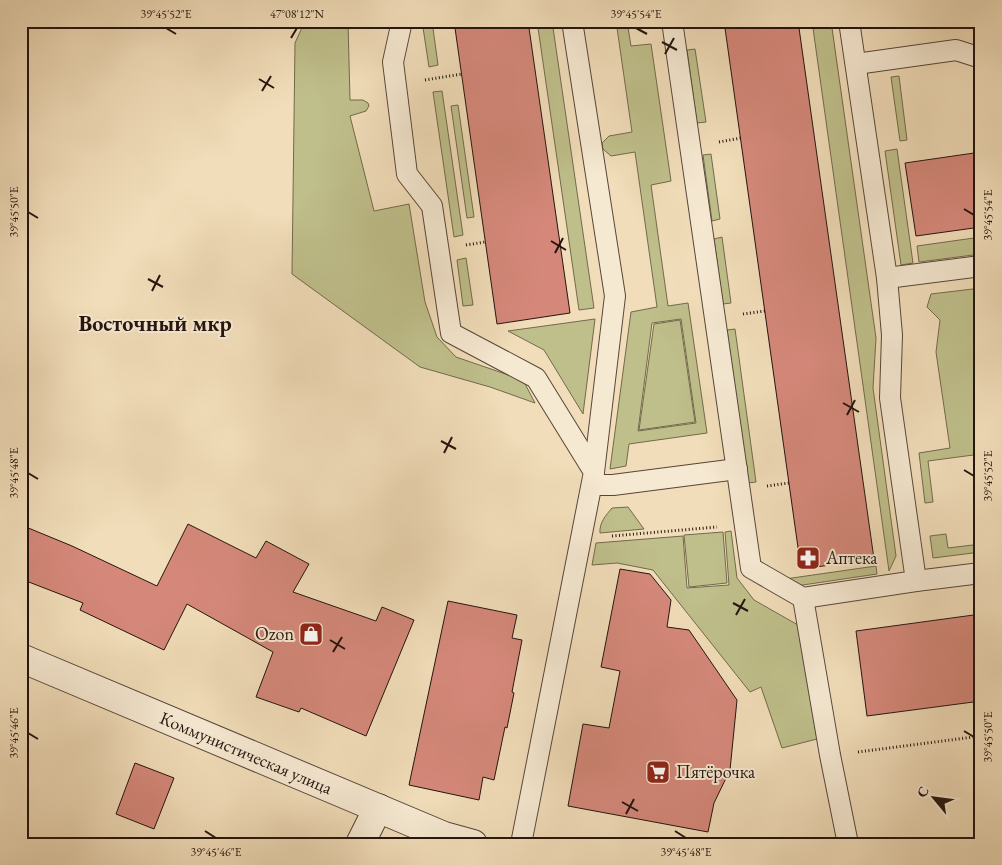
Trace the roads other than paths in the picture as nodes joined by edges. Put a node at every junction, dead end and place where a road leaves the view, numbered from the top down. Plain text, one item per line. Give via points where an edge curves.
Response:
1 (402, 21) edge
2 (572, 21) edge
3 (672, 21) edge
4 (849, 21) edge
5 (981, 58) edge
6 (856, 64) junction
7 (981, 266) edge
8 (887, 278) junction
9 (737, 469) junction
10 (593, 478) junction
11 (981, 573) edge
12 (916, 580) junction
13 (803, 598) junction
14 (21, 658) edge
15 (378, 808) junction
16 (360, 844) edge
17 (473, 844) edge
18 (521, 844) edge
19 (848, 844) edge

1 - 10 lane via 393,62 408,174 432,206 451,333 536,378
2 - 10 lane via 615,296
3 - 9 lane
4 - 6 lane
5 - 6 lane via 956,50
6 - 8 lane
7 - 8 lane
8 - 12 lane via 892,335 890,398
9 - 10 lane via 613,486
9 - 13 lane via 751,568
10 - 18 lane
11 - 12 lane
12 - 13 lane
13 - 19 lane
14 - 15 street, Коммунистическая улица
15 - 16 street
15 - 17 street, Коммунистическая улица via 444,836

